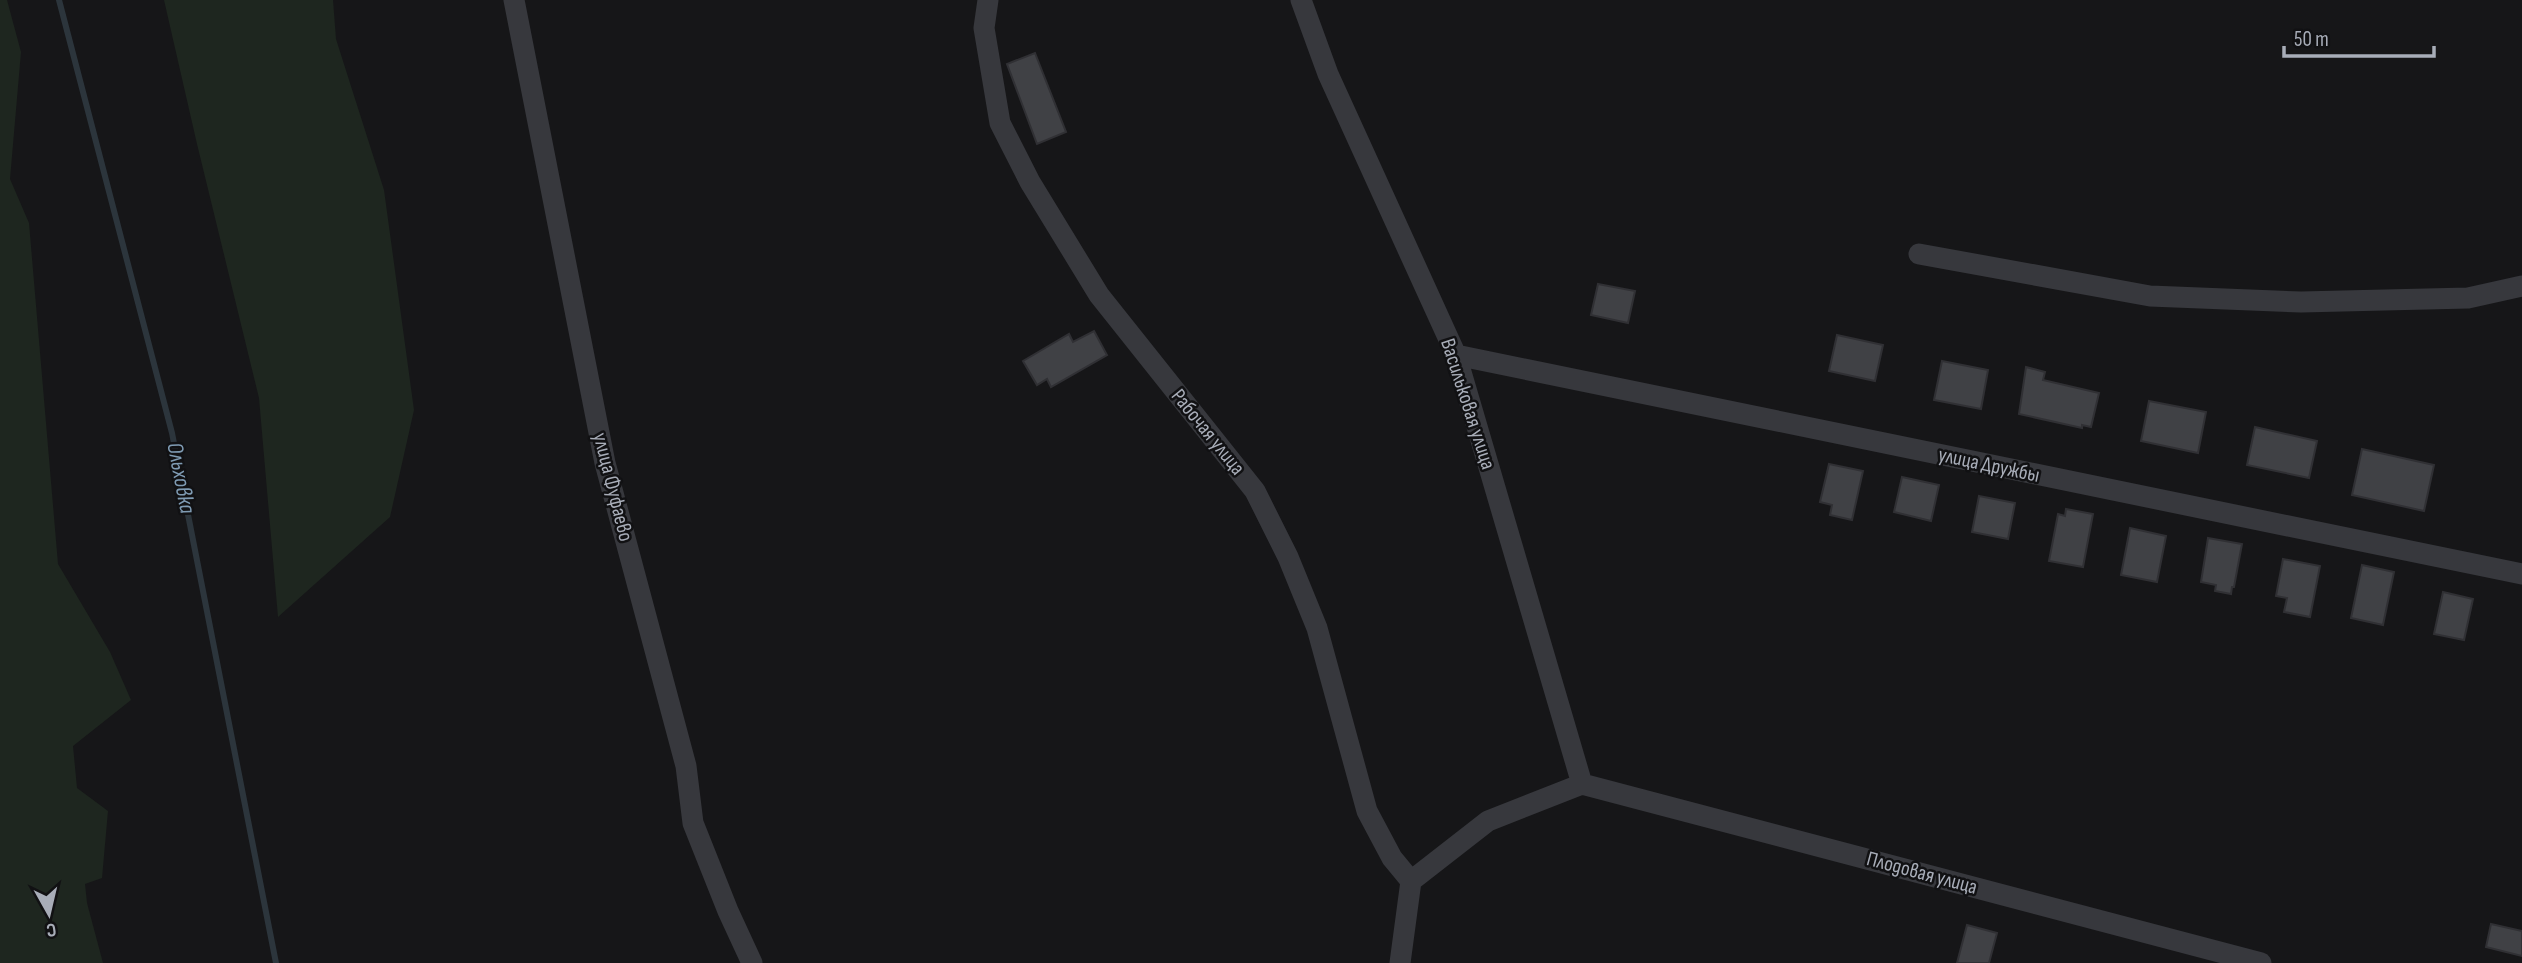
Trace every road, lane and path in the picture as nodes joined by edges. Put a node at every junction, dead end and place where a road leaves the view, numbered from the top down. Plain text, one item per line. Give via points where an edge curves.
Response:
1 (514, 0) edge
2 (988, 0) edge
3 (1301, 0) edge
4 (1919, 254) dead end
5 (2522, 286) edge
6 (1456, 355) junction
7 (2522, 574) edge
8 (1582, 784) junction
9 (1411, 881) junction
10 (752, 963) edge
11 (1400, 963) edge
12 (2261, 963) edge

1 - 10 street, улица Фуфаево via 605,463 686,766 693,823
2 - 9 street, Рабочая улица via 984,28 1000,123 1030,182 1100,295 1255,491 1317,628 1367,811 1392,858
3 - 6 street, Васильковая улица via 1328,74
4 - 5 street via 2150,296 2357,301 2468,298
6 - 7 street, улица Дружбы
6 - 8 street, Васильковая улица
8 - 9 street via 1488,821
8 - 12 street, Плодовая улица
9 - 11 street

